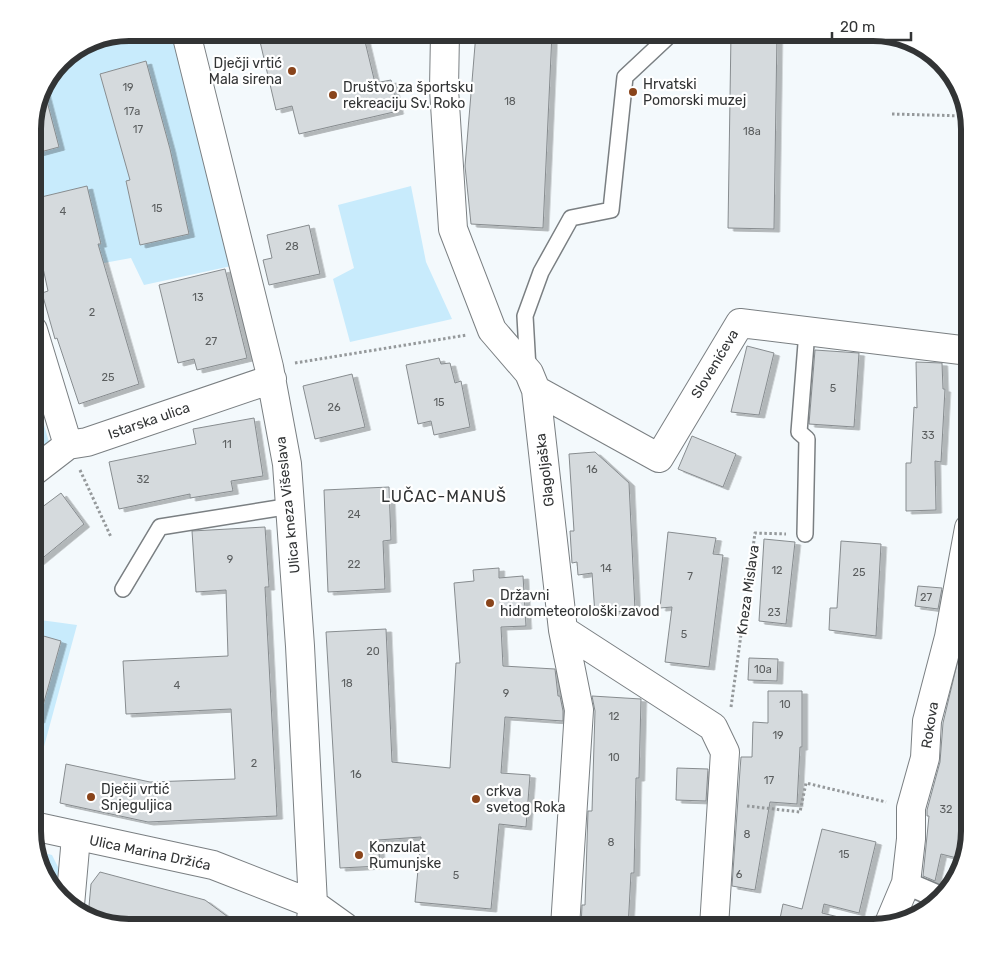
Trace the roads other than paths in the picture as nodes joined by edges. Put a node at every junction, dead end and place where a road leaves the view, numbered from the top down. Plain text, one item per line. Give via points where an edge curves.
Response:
1 (188, 41) edge
2 (445, 41) edge
3 (663, 41) edge
4 (807, 332) junction
5 (961, 350) edge
6 (41, 356) edge
7 (270, 373) junction
8 (532, 381) junction
9 (68, 445) junction
10 (41, 466) edge
11 (291, 506) junction
12 (805, 534) road end
13 (123, 588) dead end
14 (961, 590) edge
15 (563, 630) junction
16 (41, 828) edge
17 (76, 837) junction
18 (906, 883) junction
19 (933, 895) edge
20 (71, 897) edge
21 (311, 916) edge
22 (892, 916) edge
23 (566, 919) edge
24 (715, 919) edge

1 - 7 street, Ulica kneza Višeslava
2 - 8 street via 444,89 453,228 492,330
3 - 8 lane via 625,77 611,210 571,218 541,272 525,316
4 - 5 street, Slovenićeva
4 - 8 street, Slovenićeva via 740,323 659,458
4 - 12 lane via 798,432 807,439
6 - 9 street
7 - 9 street, Istarska ulica via 87,442
7 - 11 street, Ulica kneza Višeslava via 288,464
8 - 15 street, Glagoljaška
9 - 10 street, Istarska ulica
11 - 13 lane via 160,527
11 - 21 street, Ulica kneza Višeslava
14 - 18 street, Rokova via 928,721 925,758 911,808
15 - 23 street, Glagoljaška via 578,710
15 - 24 street via 713,727 725,752
16 - 17 street, Ulica Marina Držića
17 - 20 street
17 - 21 street, Ulica Marina Držića via 213,865
18 - 19 street
18 - 22 street, Rokova

